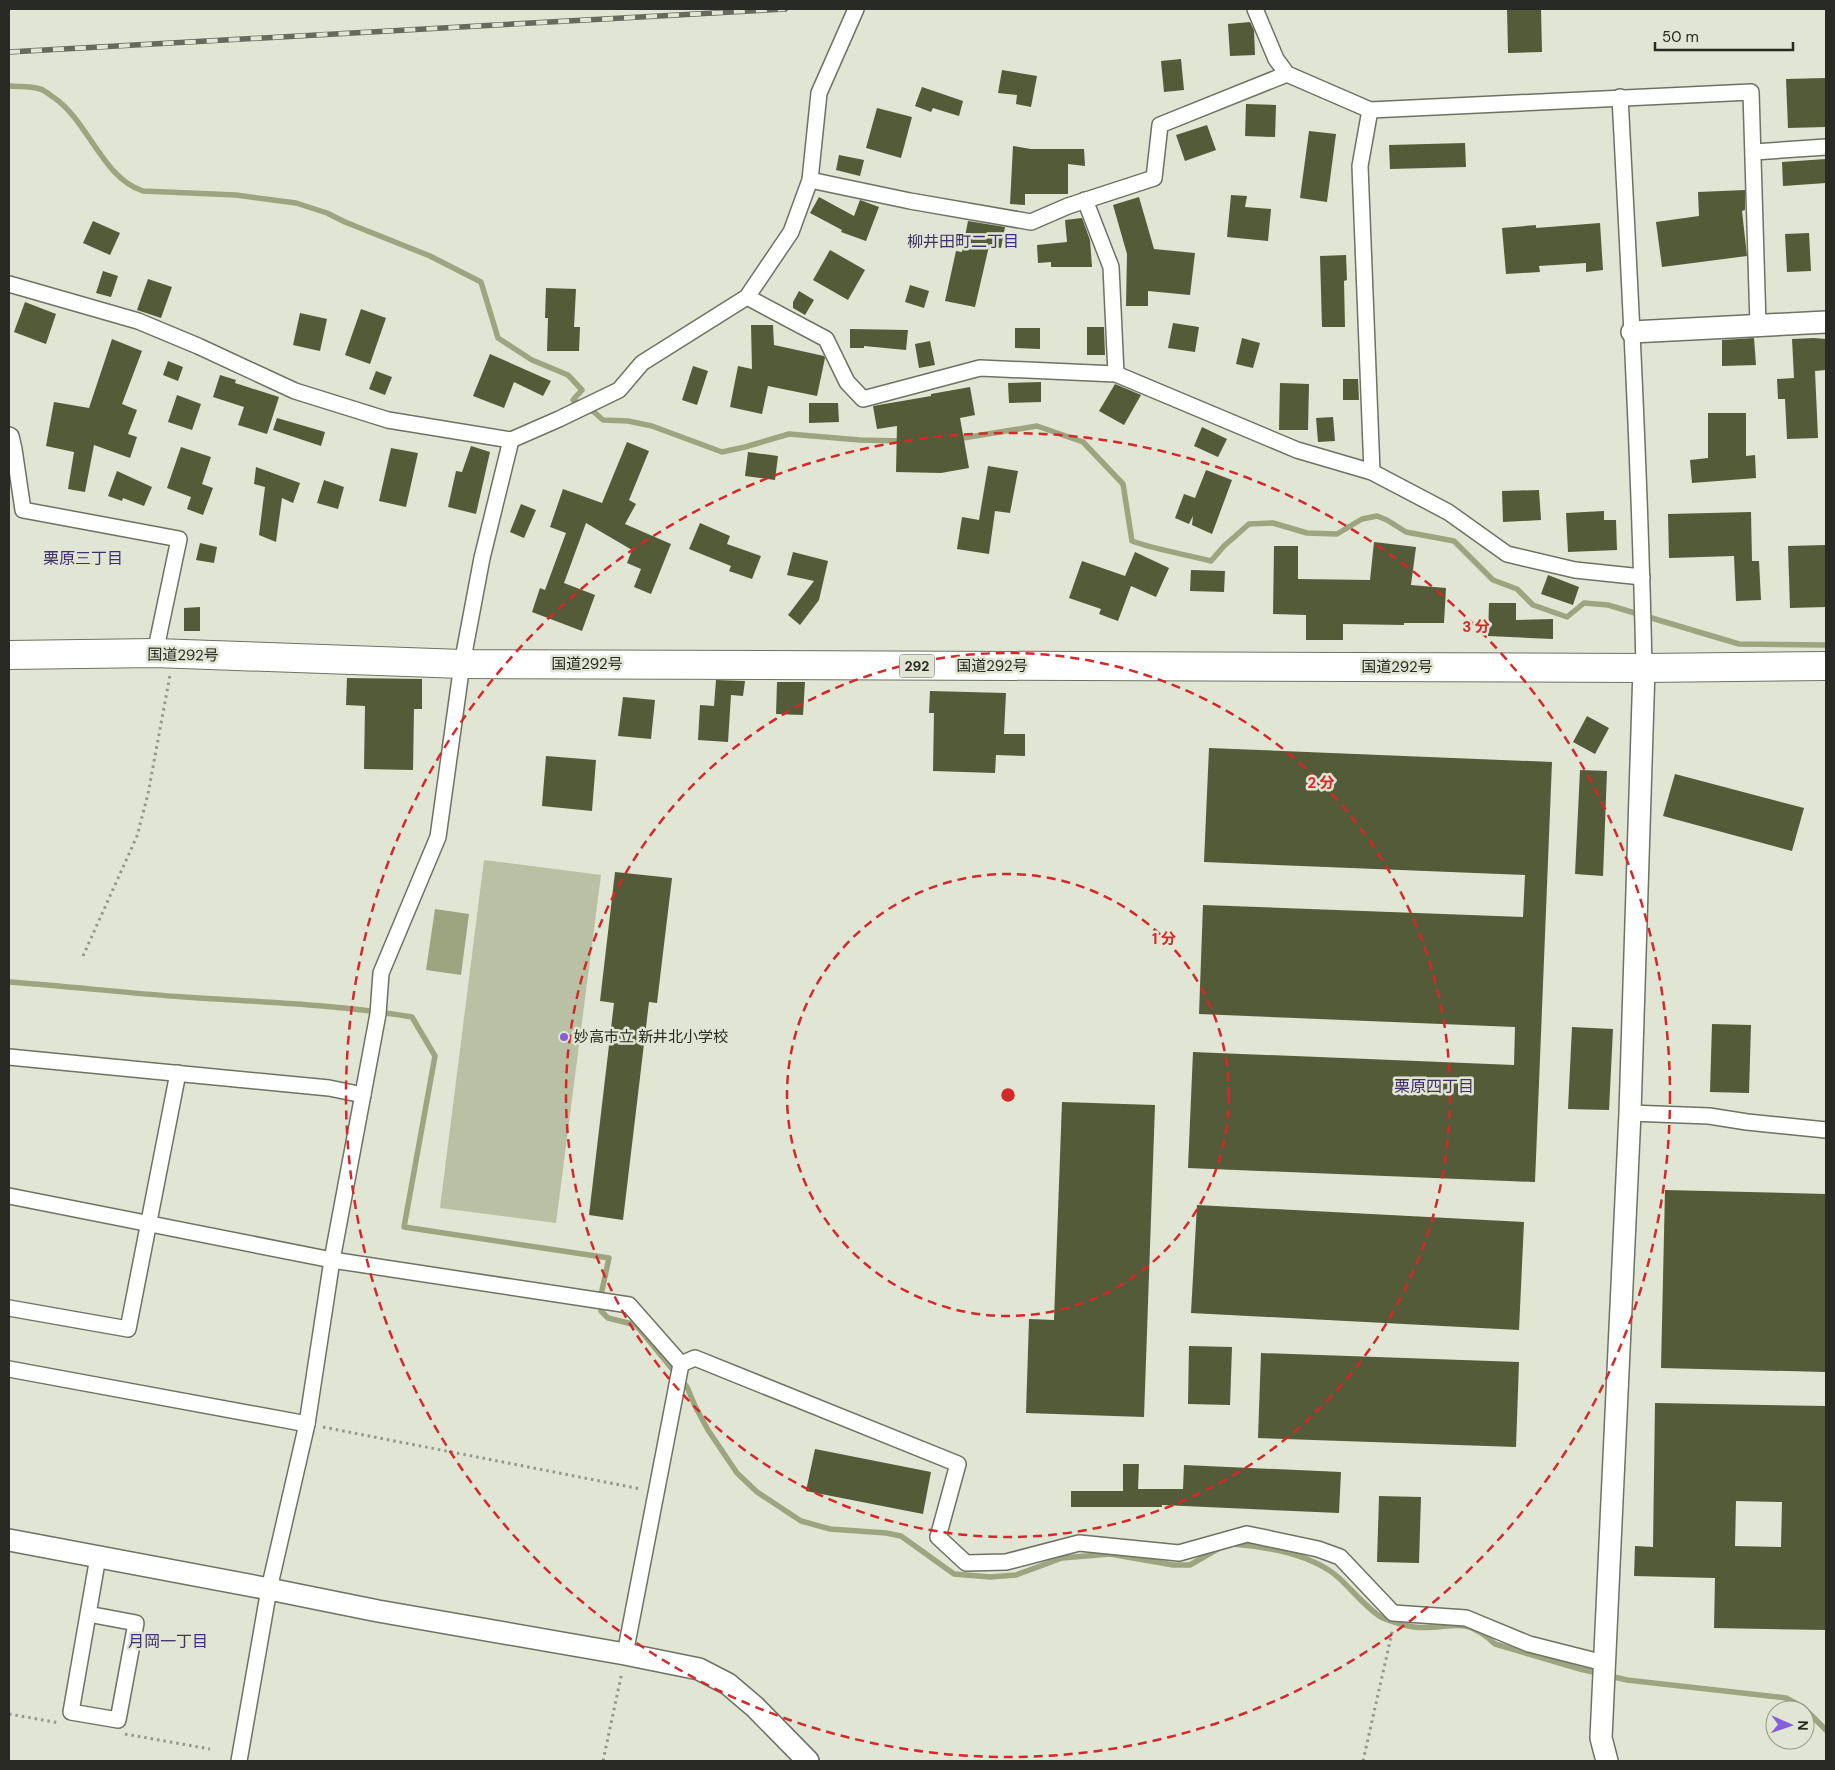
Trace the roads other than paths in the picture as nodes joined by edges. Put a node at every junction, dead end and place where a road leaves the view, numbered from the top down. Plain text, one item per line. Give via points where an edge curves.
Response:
1 (856, 9) edge
2 (1255, 9) edge
3 (1287, 74) junction
4 (1620, 97) junction
5 (1370, 110) junction
6 (1826, 147) edge
7 (1754, 152) junction
8 (810, 180) junction
9 (1085, 200) junction
10 (9, 284) edge
11 (747, 297) junction
12 (1826, 322) edge
13 (1758, 325) junction
14 (1632, 332) junction
15 (1116, 374) junction
16 (9, 436) edge
17 (510, 440) junction
18 (1372, 472) junction
19 (1642, 577) junction
20 (9, 655) edge
21 (163, 661) junction
22 (462, 664) junction
23 (1826, 666) edge
24 (1644, 668) junction
25 (9, 1057) edge
26 (178, 1073) junction
27 (363, 1095) junction
28 (1630, 1113) junction
29 (1826, 1130) edge
30 (9, 1196) edge
31 (147, 1224) junction
32 (332, 1260) junction
33 (9, 1308) edge
34 (681, 1364) junction
35 (9, 1369) edge
36 (307, 1424) junction
37 (9, 1540) edge
38 (98, 1557) junction
39 (269, 1589) junction
40 (88, 1614) junction
41 (625, 1654) junction
42 (1604, 1664) junction
43 (239, 1761) edge
44 (808, 1761) edge
45 (1607, 1761) edge

1 - 8 street via 819,93
2 - 3 street via 1276,59
3 - 5 street
3 - 9 street via 1160,124 1154,178
4 - 5 street
4 - 7 street via 1751,92
4 - 14 street
5 - 18 street via 1360,166
6 - 7 street
7 - 13 street
8 - 9 street via 1030,222
8 - 11 street via 791,232
9 - 15 street via 1111,266
10 - 17 street via 138,322 295,391 388,420
11 - 15 street via 826,339 847,382 862,399 980,368
11 - 17 street via 642,363 619,390
12 - 13 street
13 - 14 street
14 - 19 street
15 - 18 street via 1296,450
16 - 21 street via 23,510 180,539
17 - 22 street via 482,558
18 - 19 street via 1448,512 1507,554 1575,570
19 - 24 street
20 - 21 highway, 国道292号 / 292
21 - 22 highway, 国道292号 / 292
22 - 24 highway, 国道292号 / 292
22 - 27 street via 438,837 381,973 378,1014
23 - 24 highway, 国道292号 / 292
24 - 28 street
25 - 26 street
26 - 27 street via 329,1088
26 - 31 street
27 - 32 street
28 - 29 street via 1709,1116
28 - 42 street
30 - 31 street
31 - 32 street
31 - 33 street via 128,1329
32 - 34 street via 629,1305
32 - 36 street
34 - 41 street
34 - 42 street via 694,1358 958,1464 938,1537 966,1563 1006,1562 1079,1543 1179,1553 1247,1534 1318,1549 1340,1558 1393,1613 1466,1618 1529,1644
35 - 36 street
36 - 39 street
37 - 38 street
38 - 39 street
38 - 40 street
39 - 41 street
39 - 43 street
40 - 40 street via 71,1712 118,1720 136,1623
41 - 44 street via 699,1669 728,1684
42 - 45 street via 1601,1738

